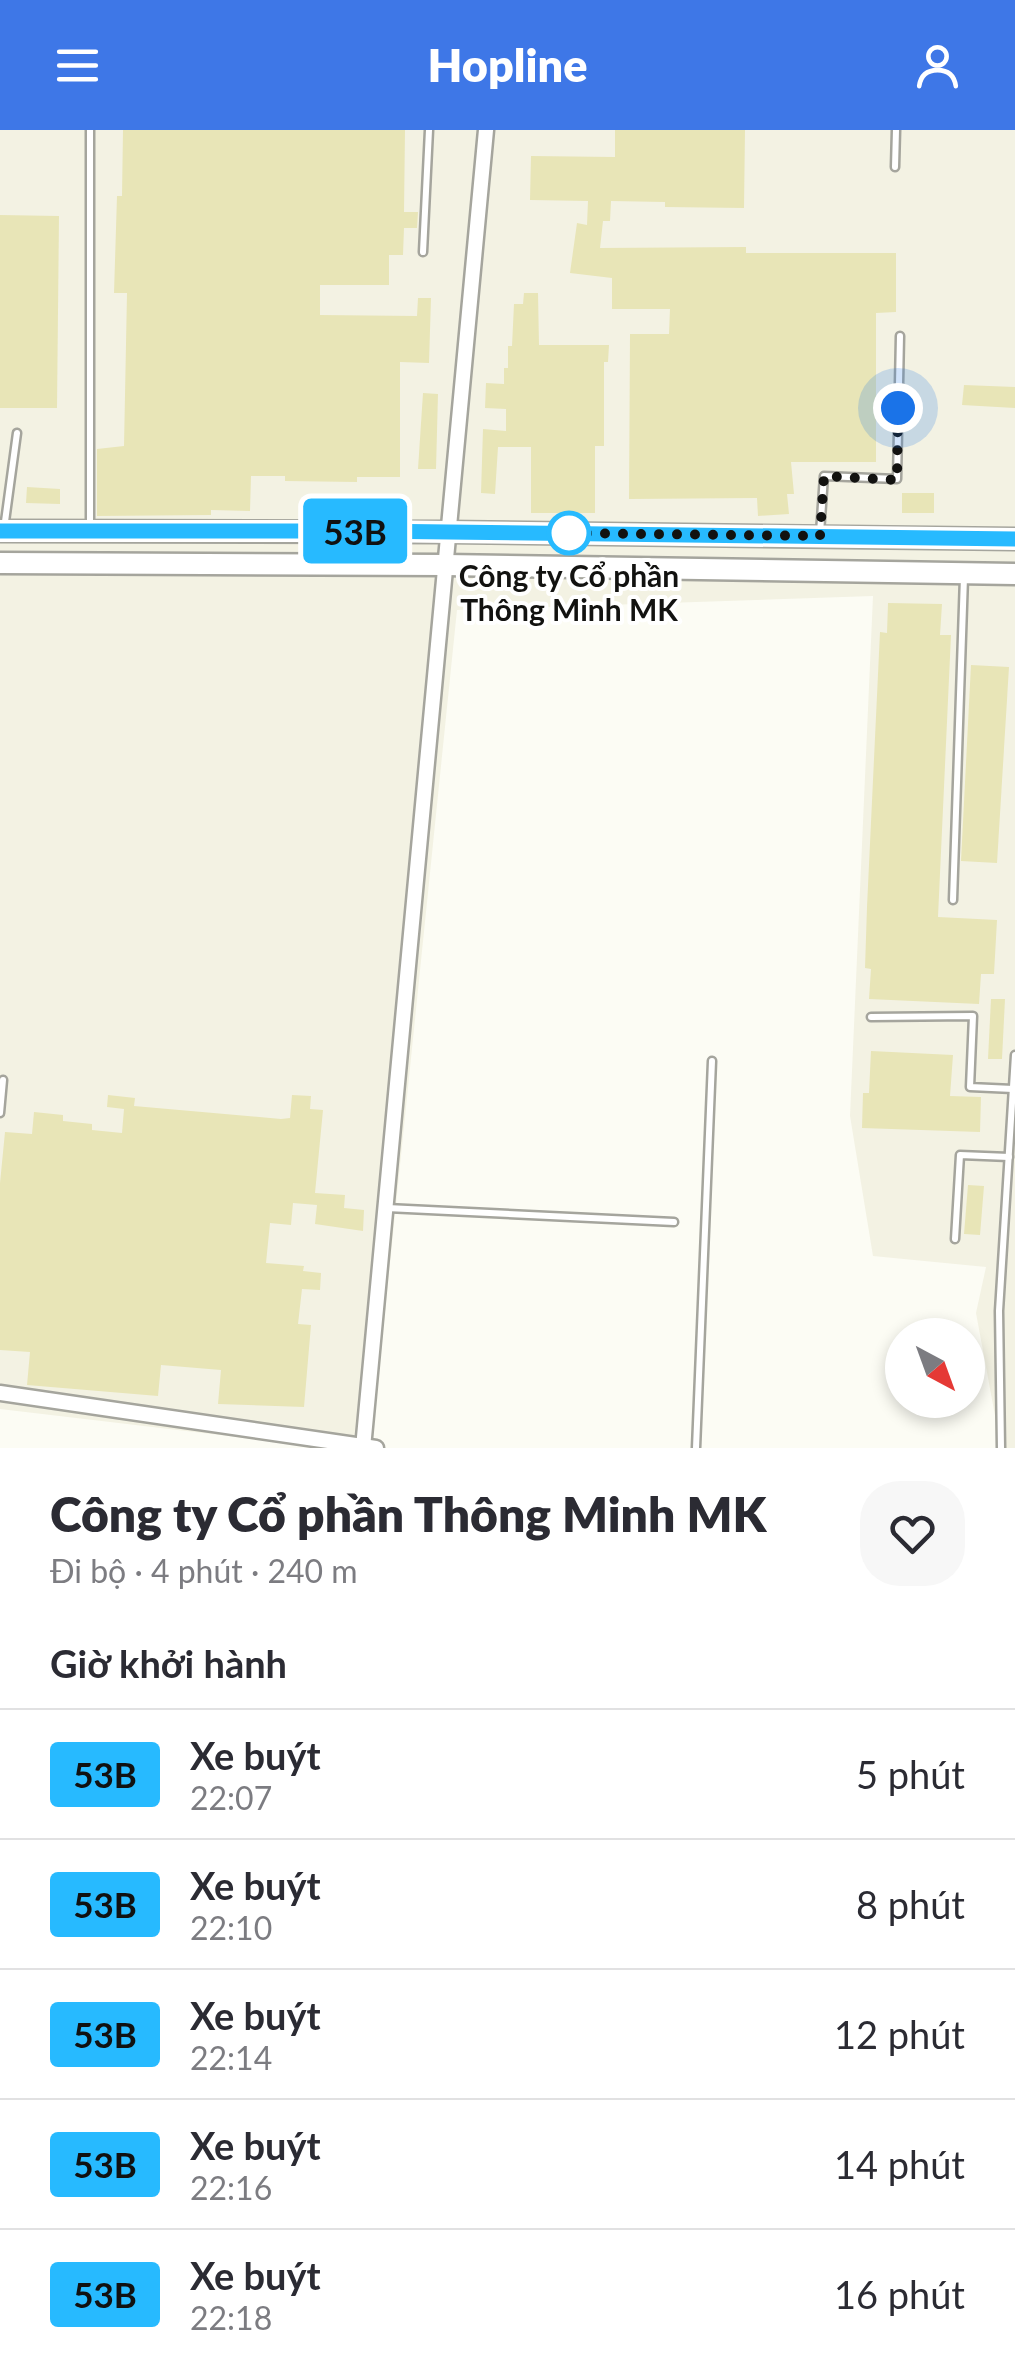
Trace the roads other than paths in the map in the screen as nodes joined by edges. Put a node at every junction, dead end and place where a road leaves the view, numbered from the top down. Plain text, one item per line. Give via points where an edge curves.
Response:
1 (90, 130) edge
2 (428, 130) edge
3 (486, 130) edge
4 (896, 130) edge
5 (896, 167) dead end
6 (423, 252) dead end
7 (900, 336) dead end
8 (16, 433) dead end
9 (90, 529) junction
10 (2, 531) edge
11 (448, 532) junction
12 (820, 536) junction
13 (1015, 539) edge
14 (0, 563) edge
15 (446, 564) junction
16 (964, 571) junction
17 (1015, 574) edge
18 (952, 900) dead end
19 (871, 1016) dead end
20 (1015, 1055) edge
21 (712, 1060) dead end
22 (3, 1080) dead end
23 (1013, 1089) edge
24 (1013, 1110) edge
25 (0, 1113) edge
26 (1008, 1157) junction
27 (386, 1208) junction
28 (674, 1222) dead end
29 (955, 1239) dead end
30 (1005, 1241) junction
31 (1015, 1241) edge
32 (0, 1393) edge
33 (368, 1447) edge
34 (696, 1448) edge
35 (1001, 1448) edge

1 - 9 lane
2 - 6 lane
3 - 11 street
4 - 5 lane
7 - 12 lane via 897,480 824,476
8 - 10 lane
9 - 10 street
9 - 11 street
11 - 12 street
11 - 15 street
12 - 13 street
14 - 15 street
15 - 16 street
15 - 27 street
16 - 17 street
16 - 18 lane
19 - 23 lane via 973,1016 970,1087
20 - 23 lane
21 - 34 lane
22 - 25 lane
23 - 24 lane
24 - 26 lane
26 - 29 lane via 960,1155
26 - 30 lane
27 - 28 lane
27 - 33 street
30 - 31 lane
30 - 35 lane
32 - 33 street

